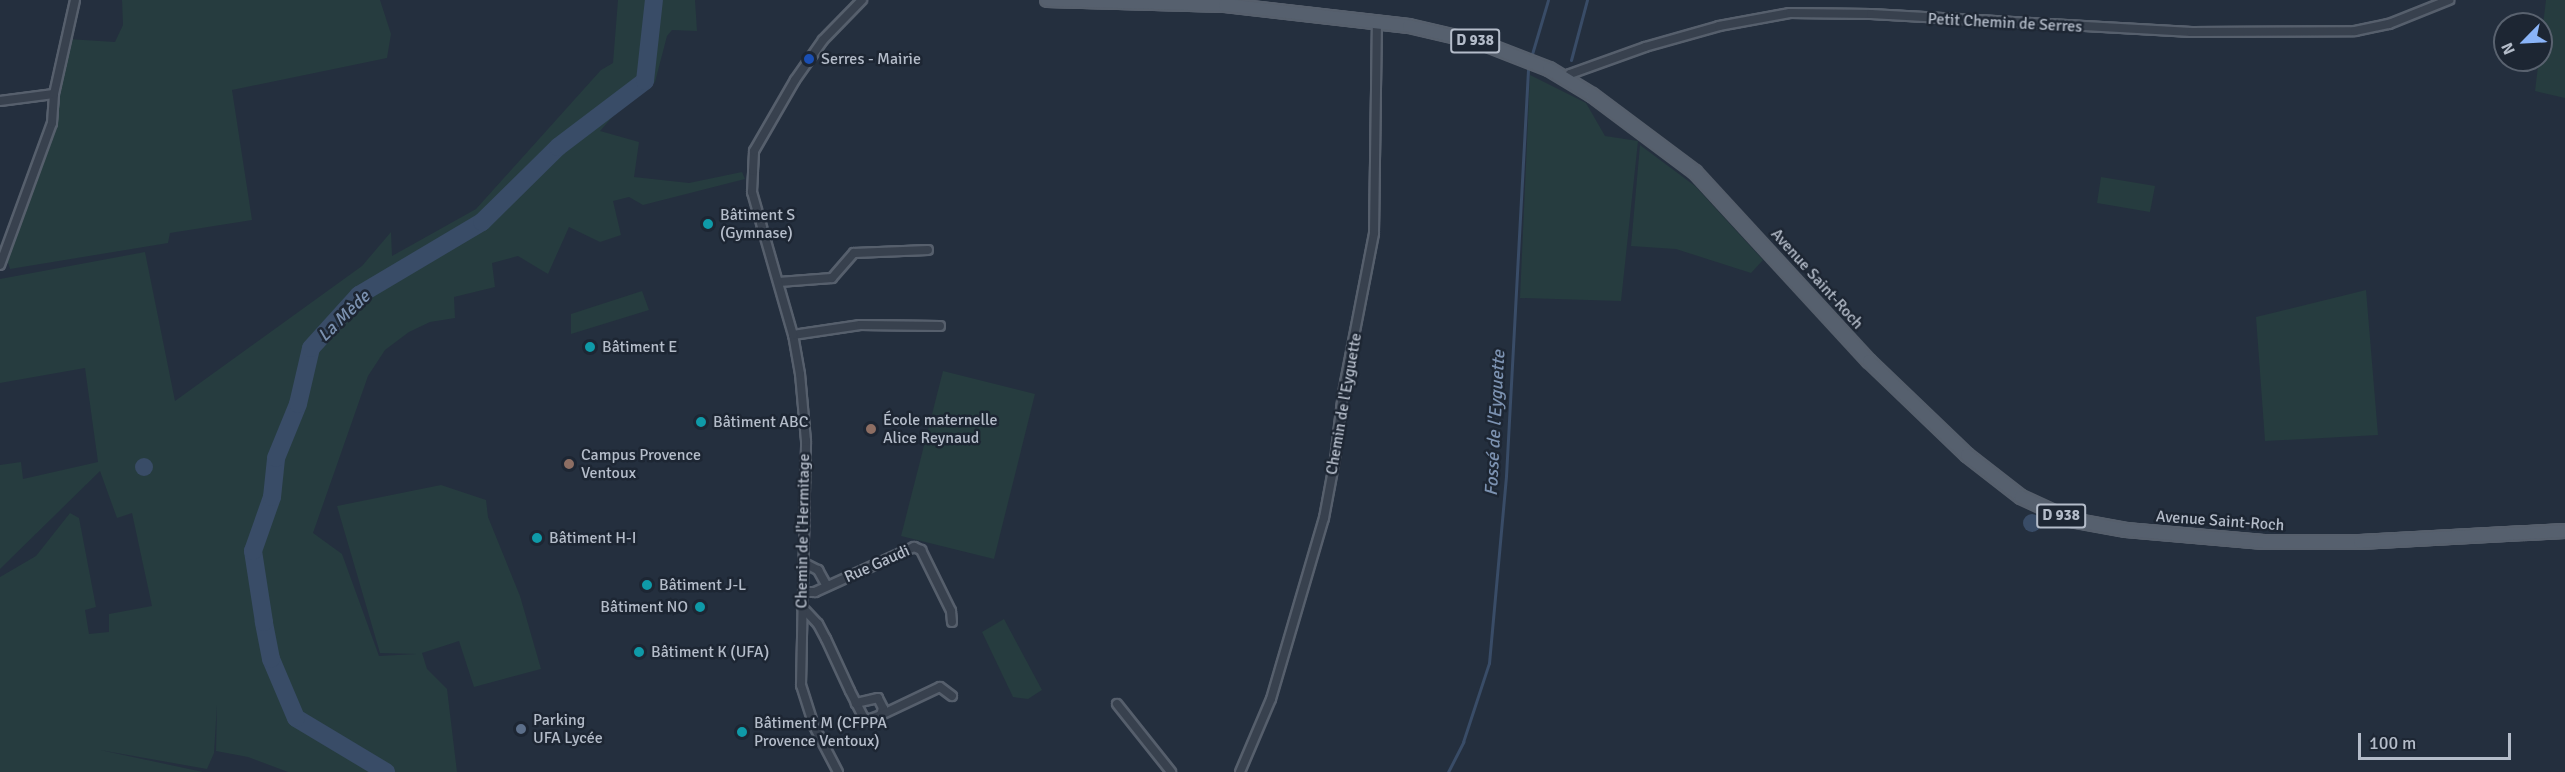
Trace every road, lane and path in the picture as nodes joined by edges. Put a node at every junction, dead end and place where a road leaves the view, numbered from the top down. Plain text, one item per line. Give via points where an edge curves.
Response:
1 (75, 0) edge
2 (862, 0) edge
3 (1047, 0) edge
4 (2449, 0) edge
5 (1189, 2) edge
6 (1377, 22) junction
7 (1566, 79) junction
8 (54, 94) junction
9 (0, 100) edge
10 (928, 250) dead end
11 (0, 265) edge
12 (779, 282) junction
13 (940, 326) dead end
14 (793, 335) junction
15 (2565, 531) edge
16 (804, 563) junction
17 (827, 586) junction
18 (803, 592) junction
19 (802, 607) junction
20 (952, 622) dead end
21 (952, 696) dead end
22 (856, 703) junction
23 (1117, 704) dead end
24 (881, 715) junction
25 (838, 772) edge
26 (1171, 772) edge
27 (1240, 772) edge

1 - 8 street
2 - 12 street, Chemin de l'Hermitage via 809,59 754,152 752,192
3 - 5 main road, Avenue Saint-Roch / D 938
4 - 7 street, Petit Chemin de Serres via 2389,24 2355,31 2191,32 1790,13 1719,26 1645,47
5 - 6 main road, Avenue Saint-Roch / D 938
6 - 7 main road, Avenue Saint-Roch / D 938 via 1435,31 1490,46 1532,60
6 - 27 street, Chemin de l'Eyguette via 1374,233 1324,518 1271,699
7 - 15 main road, Avenue Saint-Roch / D 938 via 1695,172 1936,428 1996,479 2046,510 2097,526 2264,542 2360,542
8 - 9 street
8 - 11 street via 52,123
10 - 12 street via 854,252 832,278
12 - 14 street, Chemin de l'Hermitage
13 - 14 street via 860,325
14 - 16 street, Chemin de l'Hermitage via 806,441
16 - 17 street, Rue Gaudi via 819,570
16 - 18 street, Chemin de l'Hermitage
17 - 18 street, Rue Gaudi
17 - 20 street, Rue Gaudi via 906,549 918,548 951,611
18 - 19 street, Chemin de l'Hermitage
19 - 22 street via 818,624
19 - 25 street, Chemin de l'Hermitage via 801,685 814,726
21 - 24 street via 940,687
22 - 24 street via 868,720
22 - 24 street via 878,698 884,708
23 - 26 street

